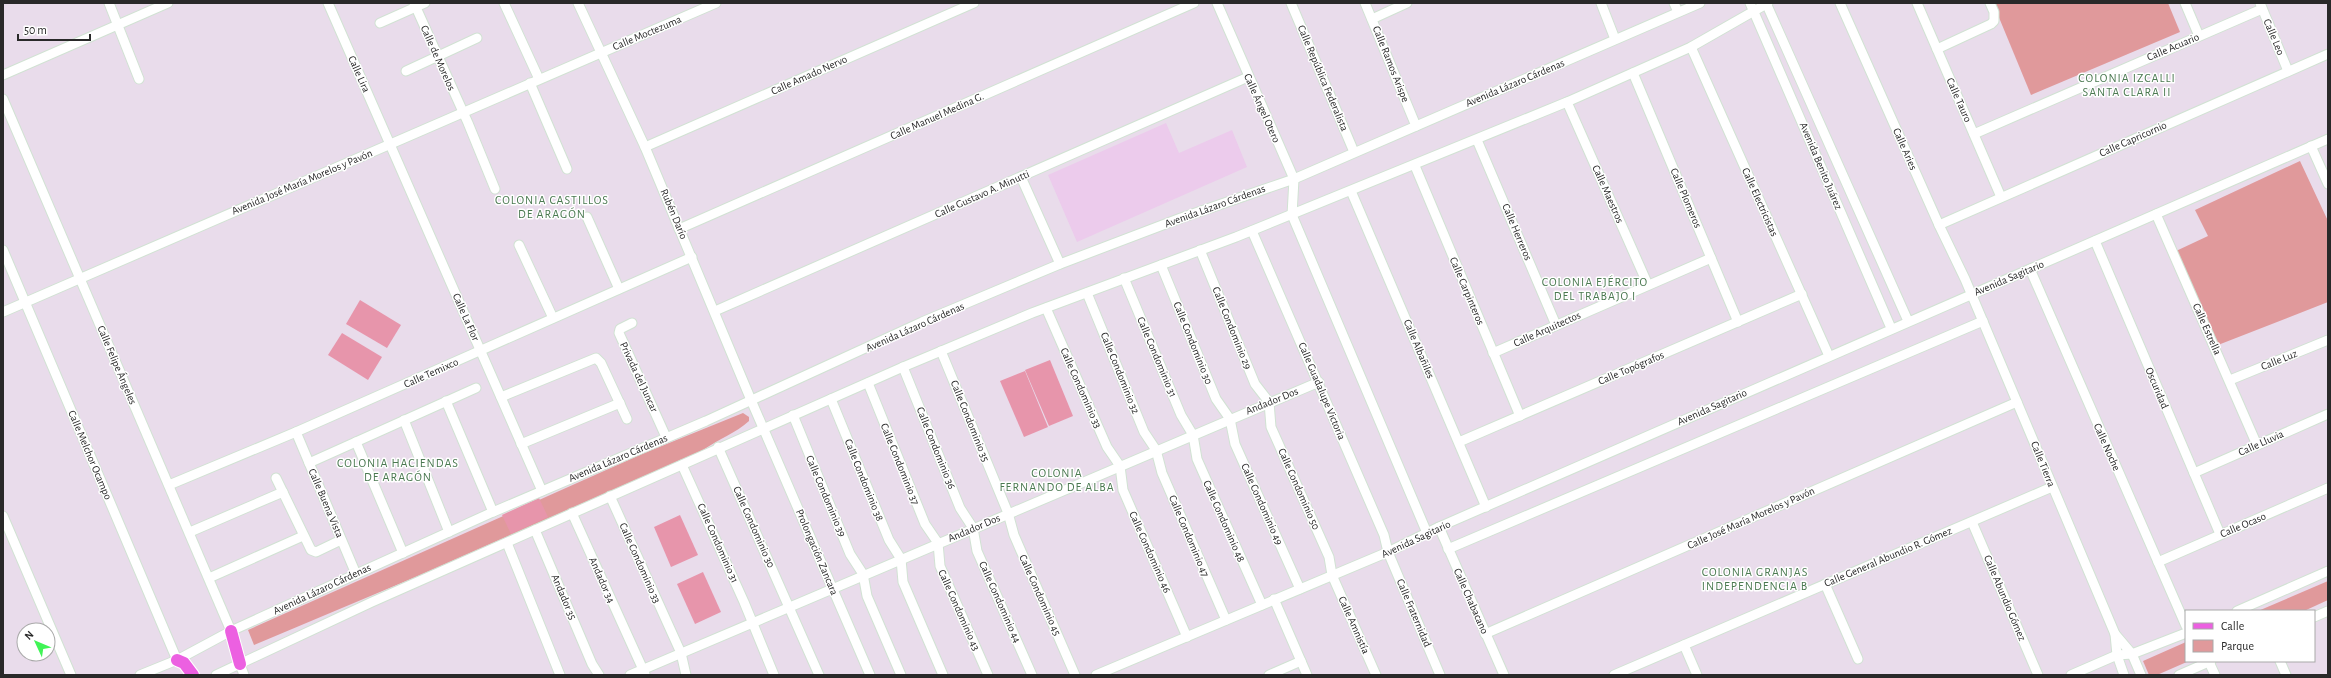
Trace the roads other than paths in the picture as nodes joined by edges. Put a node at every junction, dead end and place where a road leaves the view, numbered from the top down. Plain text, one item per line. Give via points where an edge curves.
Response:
1 (109, 3) edge
2 (168, 3) edge
3 (328, 3) edge
4 (504, 3) edge
5 (578, 3) edge
6 (716, 3) edge
7 (974, 3) edge
8 (1194, 3) edge
9 (1217, 3) edge
10 (1291, 3) edge
11 (1365, 3) edge
12 (1407, 3) edge
13 (1600, 3) edge
14 (1674, 3) edge
15 (1700, 3) edge
16 (1767, 3) edge
17 (1840, 3) edge
18 (1917, 3) edge
19 (1990, 3) edge
20 (2185, 3) edge
21 (418, 4) edge
22 (2261, 6) edge
23 (1752, 7) edge
24 (1678, 12) junction
25 (1372, 19) junction
26 (380, 23) dead end
27 (118, 25) junction
28 (2199, 36) junction
29 (477, 38) dead end
30 (1615, 39) junction
31 (1691, 47) junction
32 (1937, 49) junction
33 (600, 53) junction
34 (2328, 54) edge
35 (438, 56) junction
36 (406, 70) dead end
37 (2288, 71) junction
38 (1634, 73) junction
39 (3, 75) edge
40 (1248, 77) junction
41 (139, 79) dead end
42 (539, 79) junction
43 (530, 83) junction
44 (3, 99) edge
45 (1567, 102) junction
46 (463, 112) junction
47 (1416, 126) junction
48 (1974, 134) junction
49 (2328, 139) edge
50 (1477, 140) junction
51 (390, 144) junction
52 (2311, 146) junction
53 (645, 147) junction
54 (1354, 152) junction
55 (1415, 166) junction
56 (567, 169) dead end
57 (1021, 177) junction
58 (1294, 179) junction
59 (2328, 184) edge
60 (495, 189) dead end
61 (1351, 191) junction
62 (2001, 197) junction
63 (2156, 214) junction
64 (1292, 215) junction
65 (586, 217) dead end
66 (1939, 226) junction
67 (680, 229) junction
68 (1252, 231) junction
69 (2095, 241) junction
70 (519, 245) dead end
71 (3, 250) edge
72 (1200, 250) junction
73 (692, 256) junction
74 (1711, 258) junction
75 (1060, 264) junction
76 (1161, 265) junction
77 (2030, 269) junction
78 (1124, 278) junction
79 (80, 279) junction
80 (1648, 285) junction
81 (619, 289) junction
82 (1087, 293) junction
83 (1802, 294) junction
84 (1971, 294) junction
85 (26, 301) junction
86 (1046, 308) junction
87 (715, 311) junction
88 (3, 312) edge
89 (553, 318) junction
90 (1908, 321) junction
91 (1983, 321) junction
92 (1738, 322) junction
93 (632, 323) dead end
94 (1556, 325) junction
95 (1891, 328) junction
96 (2328, 340) edge
97 (481, 351) junction
98 (941, 351) junction
99 (1493, 353) junction
100 (1829, 356) junction
101 (903, 367) junction
102 (2230, 380) junction
103 (1319, 382) junction
104 (868, 383) junction
105 (476, 388) dead end
106 (501, 398) junction
107 (832, 399) junction
108 (751, 400) junction
109 (446, 401) junction
110 (1269, 402) junction
111 (2017, 402) junction
112 (620, 403) junction
113 (2328, 414) edge
114 (793, 415) junction
115 (1520, 416) junction
116 (627, 418) dead end
117 (1230, 419) junction
118 (404, 420) junction
119 (765, 428) junction
120 (296, 432) junction
121 (1193, 435) junction
122 (666, 437) junction
123 (356, 442) junction
124 (1459, 442) junction
125 (522, 444) junction
126 (2257, 445) junction
127 (718, 447) junction
128 (1156, 450) junction
129 (309, 463) junction
130 (682, 465) junction
131 (1120, 466) junction
132 (2194, 473) junction
133 (276, 478) dead end
134 (169, 485) junction
135 (2052, 487) junction
136 (2328, 488) edge
137 (542, 491) junction
138 (283, 492) junction
139 (610, 496) junction
140 (1486, 507) junction
141 (493, 512) junction
142 (572, 513) junction
143 (1008, 513) junction
144 (3, 516) edge
145 (1972, 522) junction
146 (1439, 527) junction
147 (973, 528) junction
148 (535, 530) junction
149 (190, 532) junction
150 (449, 532) junction
151 (1427, 533) junction
152 (2220, 534) junction
153 (303, 536) junction
154 (341, 540) junction
155 (507, 543) junction
156 (938, 543) junction
157 (1448, 549) junction
158 (1388, 552) junction
159 (403, 553) junction
160 (901, 559) junction
161 (2158, 562) junction
162 (2328, 571) edge
163 (356, 574) junction
164 (863, 574) junction
165 (1332, 575) junction
166 (209, 578) junction
167 (1824, 584) junction
168 (832, 588) junction
169 (1300, 589) junction
170 (1274, 600) junction
171 (1262, 605) junction
172 (790, 607) junction
173 (2239, 610) edge
174 (2328, 611) edge
175 (2315, 617) edge
176 (1226, 620) junction
177 (752, 622) junction
178 (2185, 624) edge
179 (231, 631) junction
180 (2185, 633) edge
181 (1485, 634) junction
182 (2116, 634) junction
183 (1187, 637) junction
184 (1684, 646) junction
185 (681, 653) junction
186 (2132, 654) junction
187 (2117, 655) junction
188 (1858, 658) dead end
189 (177, 660) junction
190 (1301, 661) junction
191 (2208, 662) edge
192 (2210, 662) edge
193 (2280, 662) edge
194 (242, 669) edge
195 (644, 672) edge
196 (1629, 672) edge
197 (71, 675) edge
198 (140, 675) edge
199 (193, 675) edge
200 (216, 675) edge
201 (560, 675) edge
202 (599, 675) edge
203 (630, 675) edge
204 (686, 675) edge
205 (774, 675) edge
206 (819, 675) edge
207 (870, 675) edge
208 (901, 675) edge
209 (943, 675) edge
210 (988, 675) edge
211 (1032, 675) edge
212 (1076, 675) edge
213 (1098, 675) edge
214 (1269, 675) edge
215 (1307, 675) edge
216 (1376, 675) edge
217 (1440, 675) edge
218 (1504, 675) edge
219 (1614, 675) edge
220 (1697, 675) edge
221 (2038, 675) edge
222 (2071, 675) edge
223 (2124, 675) edge
224 (2141, 675) edge
225 (2179, 675) edge
226 (2215, 675) edge
227 (2286, 675) edge

1 - 27 street
2 - 27 street
3 - 51 street, Calle Lira
4 - 42 street
5 - 33 street, Rubén Darío
6 - 33 street, Calle Moctezuma
7 - 53 street, Calle Amado Nervo
8 - 67 street, Calle Manuel Medina G.
9 - 40 street, Calle Ángel Otero
10 - 54 street, Calle República Federalista
11 - 25 street, Calle Ramos Arispe
12 - 25 street
13 - 30 street
14 - 24 street
15 - 24 street, Avenida Lázaro Cárdenas
16 - 23 street
16 - 90 street, Avenida Benito Juárez
17 - 66 street, Calle Aries
18 - 32 street, Calle Tauro
19 - 32 street via 1995,17 1991,24
20 - 28 street
21 - 26 street
21 - 35 street, Calle de Morelos
22 - 28 street, Calle Acuario
22 - 37 street, Calle Leo
23 - 31 street
23 - 95 street, Avenida Benito Juárez
24 - 30 street, Avenida Lázaro Cárdenas
25 - 47 street, Calle Ramos Arispe
27 - 39 street
27 - 41 street
28 - 48 street, Calle Acuario
29 - 35 street
30 - 47 street, Avenida Lázaro Cárdenas
31 - 38 street
31 - 83 street, Calle Electricistas
32 - 48 street, Calle Tauro
33 - 42 street, Avenida José María Morelos y Pavón
33 - 53 street, Rubén Darío
34 - 37 street, Calle Capricornio
35 - 36 street
35 - 46 street, Calle de Morelos
37 - 62 street, Calle Capricornio
38 - 45 street
38 - 74 street, Calle Plomeros
40 - 57 street, Calle Gustavo A. Minutti
40 - 58 street, Calle Ángel Otero
42 - 43 street, Avenida José María Morelos y Pavón
43 - 46 street, Avenida José María Morelos y Pavón
43 - 56 street
44 - 79 street, Calle Felipe Ángeles
45 - 50 street
45 - 80 street, Calle Maestros
46 - 51 street, Avenida José María Morelos y Pavón
46 - 60 street, Calle de Morelos
47 - 54 street, Avenida Lázaro Cárdenas
48 - 62 street, Calle Tauro
49 - 52 street, Avenida Sagitario
50 - 55 street
50 - 94 street, Calle Herreros
51 - 79 street, Avenida José María Morelos y Pavón
51 - 97 street, Calle La Flor
52 - 59 street
52 - 63 street, Avenida Sagitario
53 - 67 street, Rubén Darío
54 - 58 street, Avenida Lázaro Cárdenas
55 - 61 street
55 - 99 street, Calle Carpinteros
57 - 75 street
57 - 87 street, Calle Gustavo A. Minutti
58 - 64 street, Calle Ángel Otero
58 - 75 street, Avenida Lázaro Cárdenas
61 - 64 street
61 - 124 street, Calle Albañiles
62 - 66 street, Calle Capricornio
63 - 69 street, Avenida Sagitario
63 - 102 street, Calle Estrella
64 - 68 street
64 - 151 street
65 - 81 street
66 - 84 street, Calle Aries
67 - 73 street, Rubén Darío
68 - 72 street
68 - 103 street, Calle Guadalupe Victoria
69 - 77 street, Avenida Sagitario
69 - 132 street, Oscuridad
70 - 89 street
71 - 85 street, Calle Melchor Ocampo
72 - 76 street
72 - 110 street, Calle Condominio 29 via 1255,384
73 - 81 street, Calle Temixco
73 - 87 street, Rubén Darío
74 - 80 street, Calle Arquitectos
74 - 92 street, Calle Plomeros
75 - 108 street, Avenida Lázaro Cárdenas via 922,322
76 - 78 street
76 - 117 street, Calle Condominio 30 via 1216,399
77 - 84 street, Avenida Sagitario
77 - 161 street, Calle Noche
78 - 82 street
78 - 121 street, Calle Condominio 31 via 1181,415
79 - 85 street, Avenida José María Morelos y Pavón
79 - 134 street, Calle Felipe Ángeles
80 - 94 street, Calle Arquitectos
81 - 89 street, Calle Temixco
82 - 86 street
82 - 128 street, Calle Condominio 32 via 1144,432
83 - 92 street, Calle Topógrafos
83 - 100 street, Calle Electricistas
84 - 90 street, Avenida Sagitario
84 - 91 street, Calle Tierra
85 - 88 street, Avenida José María Morelos y Pavón
85 - 189 street, Calle Melchor Ocampo
86 - 98 street
86 - 131 street, Calle Condominio 33 via 1106,447
87 - 108 street, Rubén Darío
89 - 97 street, Calle Temixco
90 - 95 street, Avenida Sagitario
91 - 111 street, Calle Tierra
91 - 157 street, Avenida Sagitario
92 - 115 street, Calle Topógrafos
93 - 122 street, Privada del Juncar via 620,329 619,333
94 - 99 street, Calle Arquitectos
95 - 100 street, Avenida Sagitario
96 - 102 street, Calle Luz
97 - 106 street, Calle La Flor
97 - 120 street, Calle Temixco
98 - 101 street
98 - 143 street, Calle Condominio 35
99 - 115 street, Calle Carpinteros
100 - 140 street, Avenida Sagitario
101 - 104 street
101 - 147 street, Calle Condominio 36 via 960,508
102 - 126 street, Calle Estrella
103 - 110 street, Andador Dos
103 - 158 street, Calle Guadalupe Victoria via 1384,535
104 - 107 street
104 - 156 street, Calle Condominio 37 via 925,524
105 - 109 street
106 - 112 street via 596,358 601,363
106 - 125 street, Calle La Flor
107 - 114 street
107 - 160 street, Calle Condominio 38 via 889,540
108 - 119 street, Rubén Darío
108 - 122 street, Avenida Lázaro Cárdenas
109 - 118 street
109 - 141 street
110 - 117 street, Andador Dos
110 - 165 street, Calle Condominio 50 via 1271,427 1329,557
111 - 135 street, Calle Tierra
111 - 181 street, Calle José María Morelos y Pavón
112 - 116 street
112 - 125 street
113 - 126 street, Calle Lluvia
114 - 119 street
114 - 164 street, Calle Condominio 39 via 850,554
115 - 124 street, Calle Topógrafos
117 - 121 street, Andador Dos
117 - 169 street, Calle Condominio 49 via 1235,444
118 - 123 street
118 - 150 street
119 - 127 street
119 - 168 street, Prolongación Zancara
120 - 129 street, Calle Buena Vista
120 - 134 street, Calle Temixco
121 - 128 street, Andador Dos
121 - 171 street, Calle Condominio 48 via 1197,459
122 - 137 street, Avenida Lázaro Cárdenas
123 - 129 street
123 - 159 street
124 - 140 street, Calle Albañiles
125 - 137 street, Calle La Flor
126 - 132 street, Calle Lluvia
127 - 130 street
127 - 172 street, Calle Condominio 30
128 - 131 street, Andador Dos
128 - 176 street, Calle Condominio 47 via 1162,473
129 - 154 street, Calle Buena Vista
130 - 139 street
130 - 177 street, Calle Condominio 31
131 - 143 street, Andador Dos
131 - 183 street, Calle Condominio 46 via 1123,490
132 - 152 street, Oscuridad
133 - 138 street
134 - 149 street, Calle Felipe Ángeles
135 - 145 street, Calle General Abundio R. Gómez
135 - 182 street, Calle Tierra
136 - 152 street, Calle Ocaso
137 - 141 street, Avenida Lázaro Cárdenas
138 - 149 street
138 - 153 street
139 - 142 street
139 - 185 street, Calle Condominio 33
140 - 146 street, Avenida Sagitario
141 - 150 street, Avenida Lázaro Cárdenas
142 - 148 street
142 - 195 street, Andador 34
143 - 147 street, Andador Dos
143 - 212 street, Calle Condominio 45 via 1014,535
144 - 197 street
145 - 167 street, Calle General Abundio R. Gómez
145 - 221 street, Calle Abundio Gómez
146 - 151 street, Avenida Sagitario
146 - 157 street, Calle Chabacano
147 - 156 street, Andador Dos
147 - 211 street, Calle Condominio 44 via 977,551
148 - 155 street
148 - 202 street, Andador 35
149 - 166 street, Calle Felipe Ángeles
150 - 159 street, Avenida Lázaro Cárdenas
151 - 158 street, Avenida Sagitario
152 - 161 street, Calle Ocaso
153 - 154 street via 309,549 314,552
153 - 166 street
154 - 163 street, Calle Buena Vista
155 - 194 street via 372,602
155 - 201 street
156 - 160 street, Andador Dos
156 - 210 street, Calle Condominio 43 via 940,566
157 - 181 street, Calle Chabacano
158 - 165 street, Avenida Sagitario
158 - 217 street, Calle Fraternidad
159 - 163 street, Avenida Lázaro Cárdenas
160 - 164 street, Andador Dos
160 - 209 street via 903,582
161 - 178 street, Calle Noche
162 - 173 street
163 - 179 street, Avenida Lázaro Cárdenas
164 - 168 street, Andador Dos
164 - 208 street via 867,596
165 - 169 street, Avenida Sagitario
165 - 216 street, Calle Amnistía
166 - 179 street, Calle Felipe Ángeles
167 - 184 street, Calle General Abundio R. Gómez
167 - 188 street
168 - 172 street, Andador Dos
168 - 207 street, Prolongación Zancara
169 - 170 street, Avenida Sagitario
170 - 171 street, Avenida Sagitario
170 - 190 street
171 - 176 street, Avenida Sagitario
172 - 177 street, Andador Dos
172 - 206 street
174 - 175 street
176 - 183 street, Avenida Sagitario
177 - 185 street, Andador Dos
177 - 205 street
179 - 189 street, Avenida Lázaro Cárdenas
179 - 194 main road
180 - 186 street
181 - 218 street, Calle Chabacano
182 - 186 street, Calle Tierra
182 - 187 street, Calle Tierra
183 - 213 street, Avenida Sagitario
184 - 196 street, Calle General Abundio R. Gómez
184 - 220 street
185 - 195 street, Andador Dos
185 - 204 street, Calle Condominio 33
186 - 187 street
186 - 224 street, Calle Tierra
187 - 222 street
187 - 223 street, Calle Tierra
189 - 198 street, Avenida Lázaro Cárdenas
189 - 199 main road via 184,663
190 - 214 street
190 - 215 street
191 - 225 street
192 - 226 street
193 - 227 street
194 - 200 street
195 - 203 street, Andador Dos
196 - 219 street, Calle General Abundio R. Gómez

